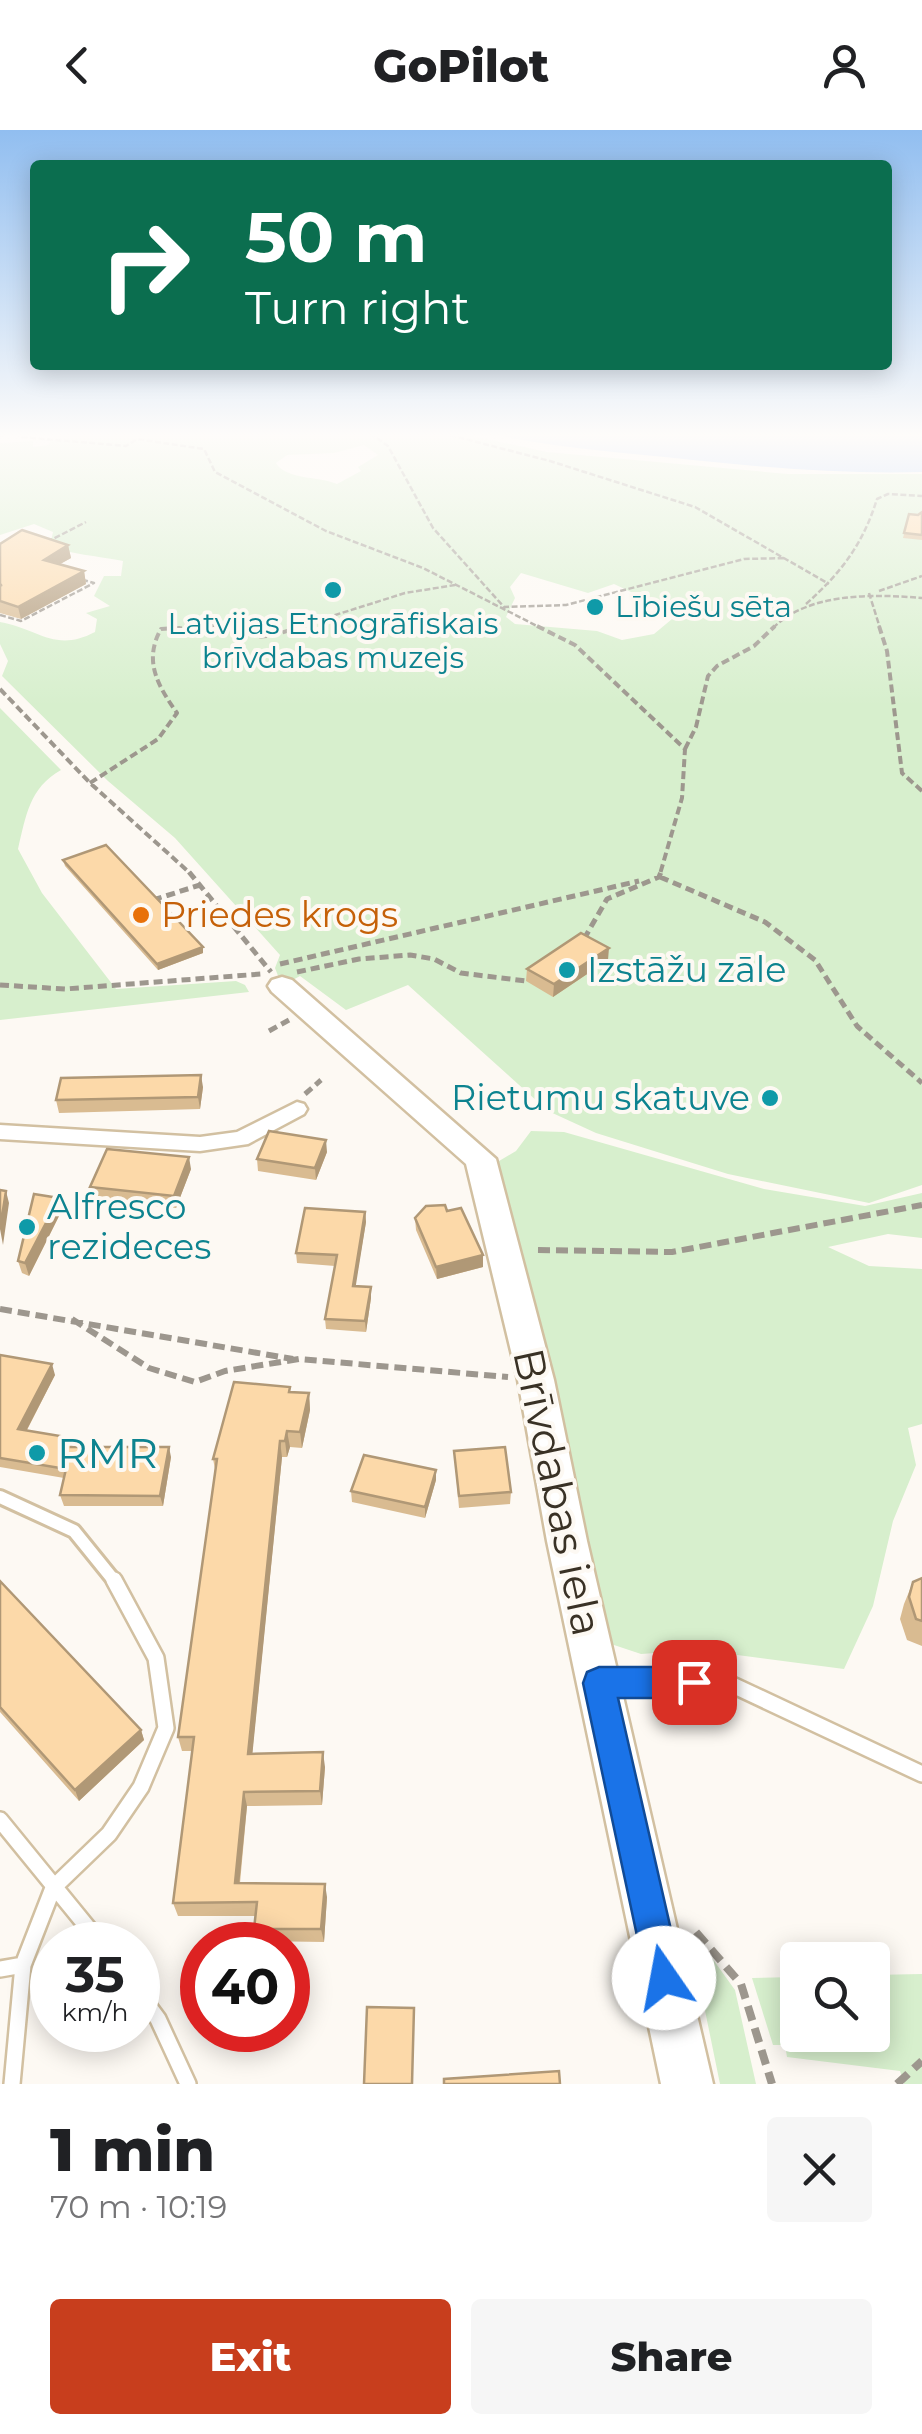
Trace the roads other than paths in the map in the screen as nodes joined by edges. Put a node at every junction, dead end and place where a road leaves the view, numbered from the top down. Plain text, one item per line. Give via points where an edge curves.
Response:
1 (274, 976) road end
2 (297, 1108) dead end
3 (0, 1132) edge
4 (0, 1496) edge
5 (599, 1683) junction
6 (922, 1774) edge
7 (0, 1820) edge
8 (54, 1888) junction
9 (83, 1922) edge
10 (22, 1964) junction
11 (0, 1968) edge
12 (160, 2023) edge
13 (12, 2084) edge
14 (188, 2084) edge
15 (687, 2084) edge

1 - 5 street, Brīvdabas iela via 480,1159 536,1380
2 - 3 street via 232,1142
4 - 8 lane via 74,1531 122,1590 156,1658 166,1728 120,1819
5 - 6 lane via 726,1682
5 - 15 street, Brīvdabas iela
7 - 8 lane
8 - 9 lane
8 - 10 lane
10 - 11 lane
10 - 13 lane
12 - 14 lane

